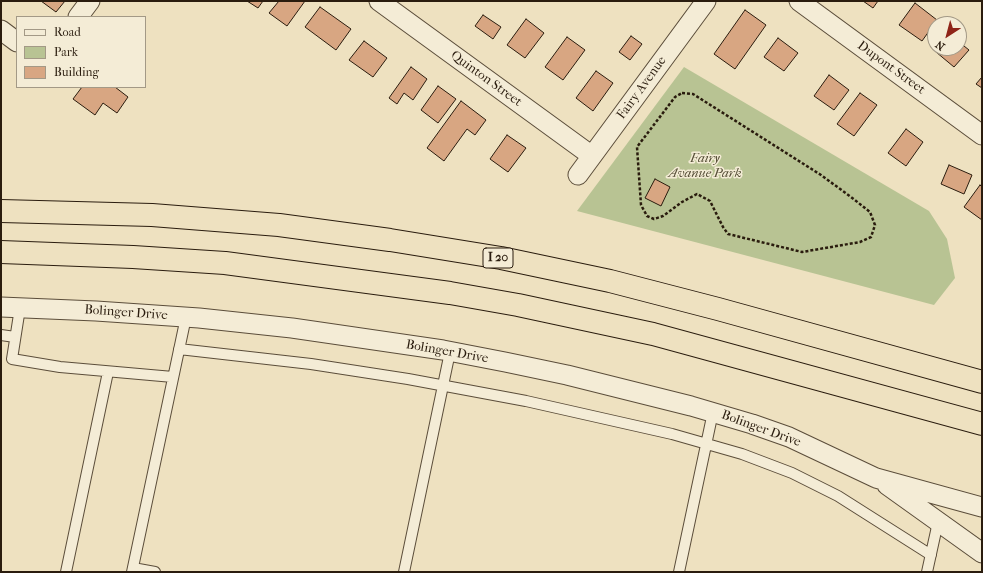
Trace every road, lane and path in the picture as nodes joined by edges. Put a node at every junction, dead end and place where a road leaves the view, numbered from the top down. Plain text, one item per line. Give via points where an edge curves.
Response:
1 (90, 1) edge
2 (379, 1) edge
3 (706, 1) edge
4 (800, 1) edge
5 (79, 16) edge
6 (1, 30) edge
7 (16, 41) edge
8 (982, 135) edge
9 (637, 148) joint
10 (592, 156) junction
11 (578, 175) dead end
12 (1, 211) edge
13 (1, 252) edge
14 (133, 257) junction
15 (1, 263) edge
16 (1, 307) edge
17 (20, 308) junction
18 (186, 317) junction
19 (1, 335) edge
20 (16, 337) junction
21 (179, 349) junction
22 (450, 352) junction
23 (108, 372) junction
24 (173, 377) junction
25 (982, 382) edge
26 (444, 386) junction
27 (714, 412) junction
28 (982, 424) edge
29 (707, 443) junction
30 (876, 478) junction
31 (982, 507) edge
32 (938, 522) junction
33 (982, 553) edge
34 (931, 555) junction
35 (133, 570) edge
36 (66, 572) edge
37 (155, 572) edge
38 (404, 572) edge
39 (680, 572) edge
40 (927, 572) edge

1 - 5 street
2 - 10 street, Quinton Street
3 - 10 street, Fairy Avenue
4 - 8 street, Dupont Street
6 - 7 street
9 - 9 path via 641,205 647,216 654,219 697,194 710,201 728,234 802,252 860,242 871,237 875,225 870,212 821,175 693,94 682,93 675,97
10 - 11 street, Fairy Avenue
12 - 25 highway, I 20 via 152,214 279,225 494,257 610,281
13 - 14 highway
14 - 15 highway
14 - 28 highway via 225,263 450,293 518,305 653,334
16 - 17 street, Bolinger Drive
17 - 18 street, Bolinger Drive
17 - 20 lane
18 - 21 lane
18 - 22 street, Bolinger Drive via 292,328
19 - 20 lane
20 - 23 lane via 12,359
21 - 24 lane
21 - 26 lane via 310,364
22 - 26 lane
22 - 27 street, Bolinger Drive via 567,375
23 - 24 lane
23 - 36 lane
24 - 35 lane
26 - 29 lane via 575,411
26 - 38 lane
27 - 29 lane
27 - 30 street, Bolinger Drive via 789,437
29 - 34 lane via 792,473 838,496
29 - 39 lane
30 - 31 street, Bolinger Drive
30 - 32 street, Bolinger Drive
32 - 33 street, Bolinger Drive
32 - 34 lane
34 - 40 lane
35 - 37 lane

